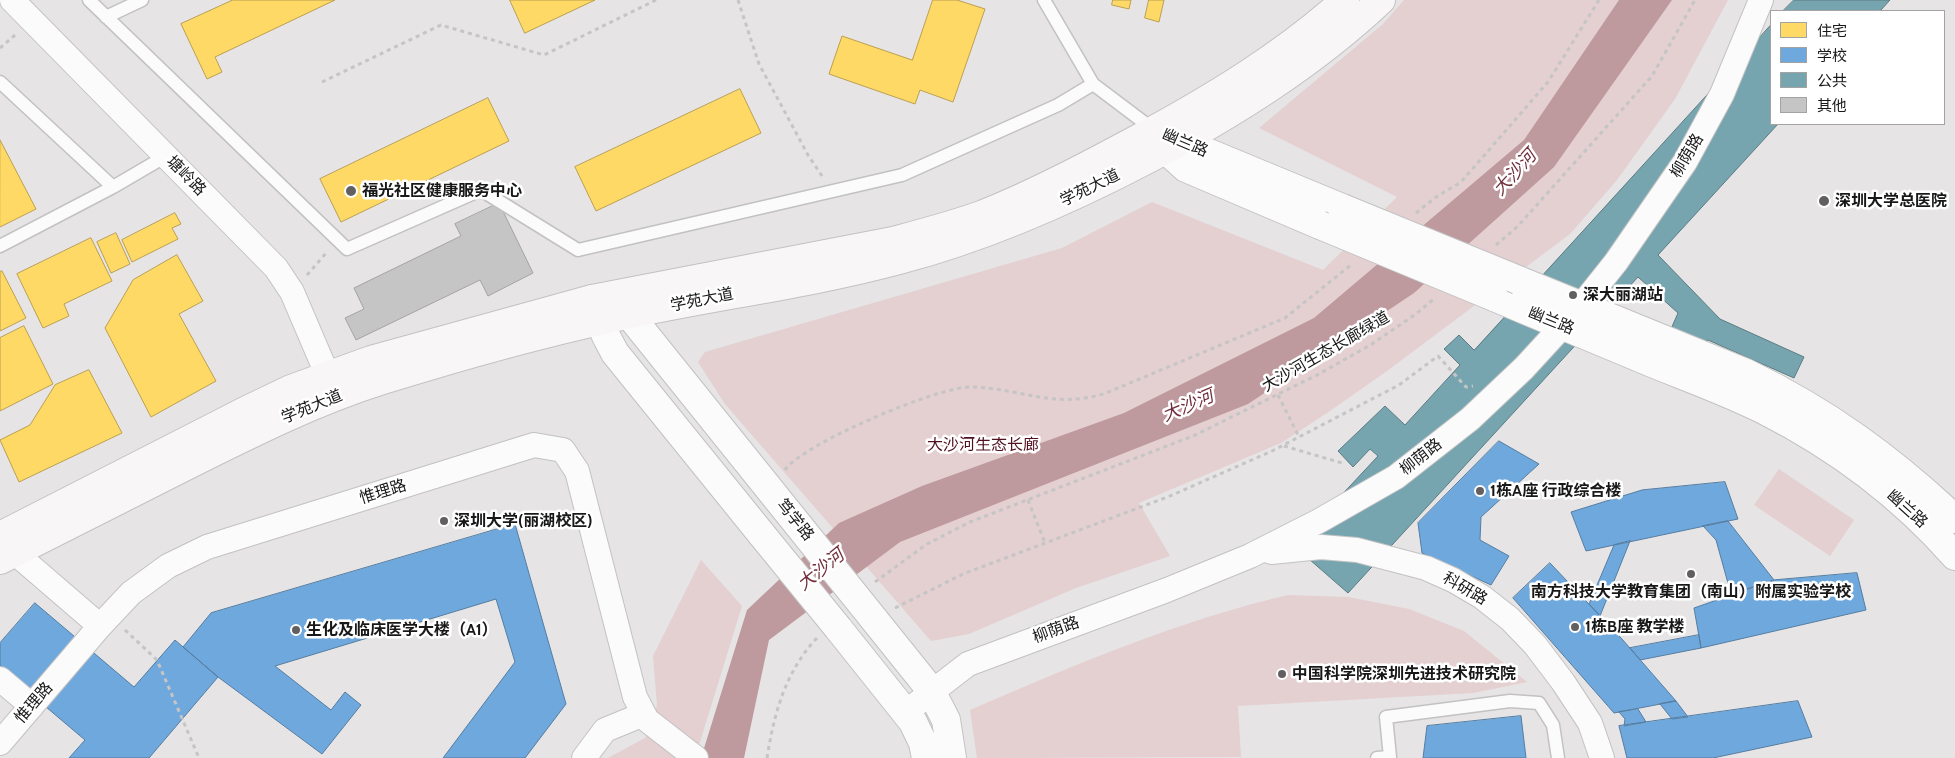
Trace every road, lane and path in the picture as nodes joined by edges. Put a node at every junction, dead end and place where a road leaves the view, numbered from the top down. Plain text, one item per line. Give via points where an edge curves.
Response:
1 (12, 0) edge
2 (89, 0) edge
3 (142, 0) edge
4 (656, 0) edge
5 (738, 0) edge
6 (1044, 0) edge
7 (1345, 0) edge
8 (1381, 0) edge
9 (1599, 0) edge
10 (1695, 0) edge
11 (1761, 0) edge
12 (106, 17) junction
13 (13, 36) dead end
14 (0, 48) edge
15 (0, 82) edge
16 (322, 82) dead end
17 (1093, 84) junction
18 (1167, 140) junction
19 (166, 156) junction
20 (112, 187) junction
21 (833, 191) junction
22 (1413, 215) dead end
23 (337, 240) junction
24 (0, 246) edge
25 (1489, 251) dead end
26 (1353, 263) dead end
27 (292, 292) junction
28 (1438, 295) dead end
29 (1581, 306) junction
30 (608, 307) junction
31 (1563, 326) junction
32 (327, 374) junction
33 (1475, 386) dead end
34 (1278, 395) junction
35 (1299, 437) junction
36 (1283, 446) junction
37 (1342, 463) dead end
38 (771, 491) junction
39 (1028, 500) junction
40 (1955, 519) edge
41 (1045, 543) junction
42 (5, 549) edge
43 (1250, 556) junction
44 (1955, 556) edge
45 (861, 593) junction
46 (900, 605) dead end
47 (105, 621) junction
48 (831, 629) junction
49 (0, 679) edge
50 (932, 692) junction
51 (32, 706) junction
52 (906, 712) junction
53 (646, 717) junction
54 (0, 743) edge
55 (198, 758) edge
56 (584, 758) edge
57 (696, 758) edge
58 (767, 758) edge
59 (926, 758) edge
60 (952, 758) edge
61 (1377, 758) edge
62 (1558, 758) edge
63 (1602, 758) edge

1 - 19 street, 塘岭路
2 - 12 lane
3 - 12 lane
4 - 16 path via 544,55 441,24
5 - 21 path via 758,64 808,155
6 - 17 lane
7 - 18 main road, 学苑大道 via 1321,22 1240,79
8 - 18 main road, 学苑大道 via 1327,46 1272,86 1218,120
9 - 22 path via 1548,82 1474,168 1461,182
10 - 25 path via 1652,76 1518,226
11 - 29 street, 柳荫路 via 1722,94 1685,162 1616,262
12 - 23 lane
13 - 14 path
15 - 20 lane
17 - 18 lane
17 - 21 lane via 1058,105 902,175
18 - 29 street, 幽兰路, bridge
18 - 30 main road, 学苑大道 via 938,229
18 - 31 street, 幽兰路, bridge via 1186,168 1199,175
19 - 20 lane
19 - 27 street, 塘岭路 via 276,268
20 - 24 lane
21 - 23 lane via 578,250 481,190 347,249
23 - 27 path
26 - 38 path via 1285,318 1106,393 1088,398 1053,400 970,387 954,388 921,398 844,431 790,463
27 - 32 street, 塘岭路
28 - 34 path, 大沙河生态长廊绿道 via 1372,344
29 - 31 street, 柳荫路
29 - 40 street, 幽兰路 via 1746,373 1807,405 1886,458
30 - 32 main road, 学苑大道 via 411,347
30 - 38 street, 笃学路
30 - 42 main road, 学苑大道 via 318,404
30 - 48 street, bridge via 615,353 763,536
31 - 43 street, 柳荫路 via 1470,419 1396,477
31 - 44 street, 幽兰路 via 1737,398 1793,426 1870,477 1921,520
32 - 42 main road, 学苑大道 via 244,411
33 - 35 path via 1466,387 1438,356 1398,385
34 - 35 path
34 - 39 path, 大沙河生态长廊绿道 via 1192,436
35 - 36 path
36 - 37 path
36 - 41 path via 1170,496
38 - 45 street, 笃学路
39 - 41 path
39 - 45 path, 大沙河生态长廊绿道 via 970,522 927,544
41 - 46 path via 963,574
42 - 47 street
43 - 50 street, 柳荫路 via 968,664
43 - 63 street, 科研路 via 1320,547 1357,550 1426,568 1468,588 1510,619 1535,645 1590,723
45 - 50 street, 笃学路
47 - 51 street, 惟理路
47 - 53 street, 惟理路 via 131,593 168,566 207,547 534,445 563,450 577,471 635,697
47 - 55 path via 157,660
48 - 52 street
48 - 58 path via 810,645 792,671 772,726
49 - 51 street
50 - 52 street, 柳荫路
50 - 60 street, 笃学路 via 946,720
51 - 54 street, 惟理路
52 - 59 street via 919,732
53 - 56 street via 605,730
53 - 57 street
61 - 62 lane via 1390,757 1386,717 1510,701 1539,703 1552,725

